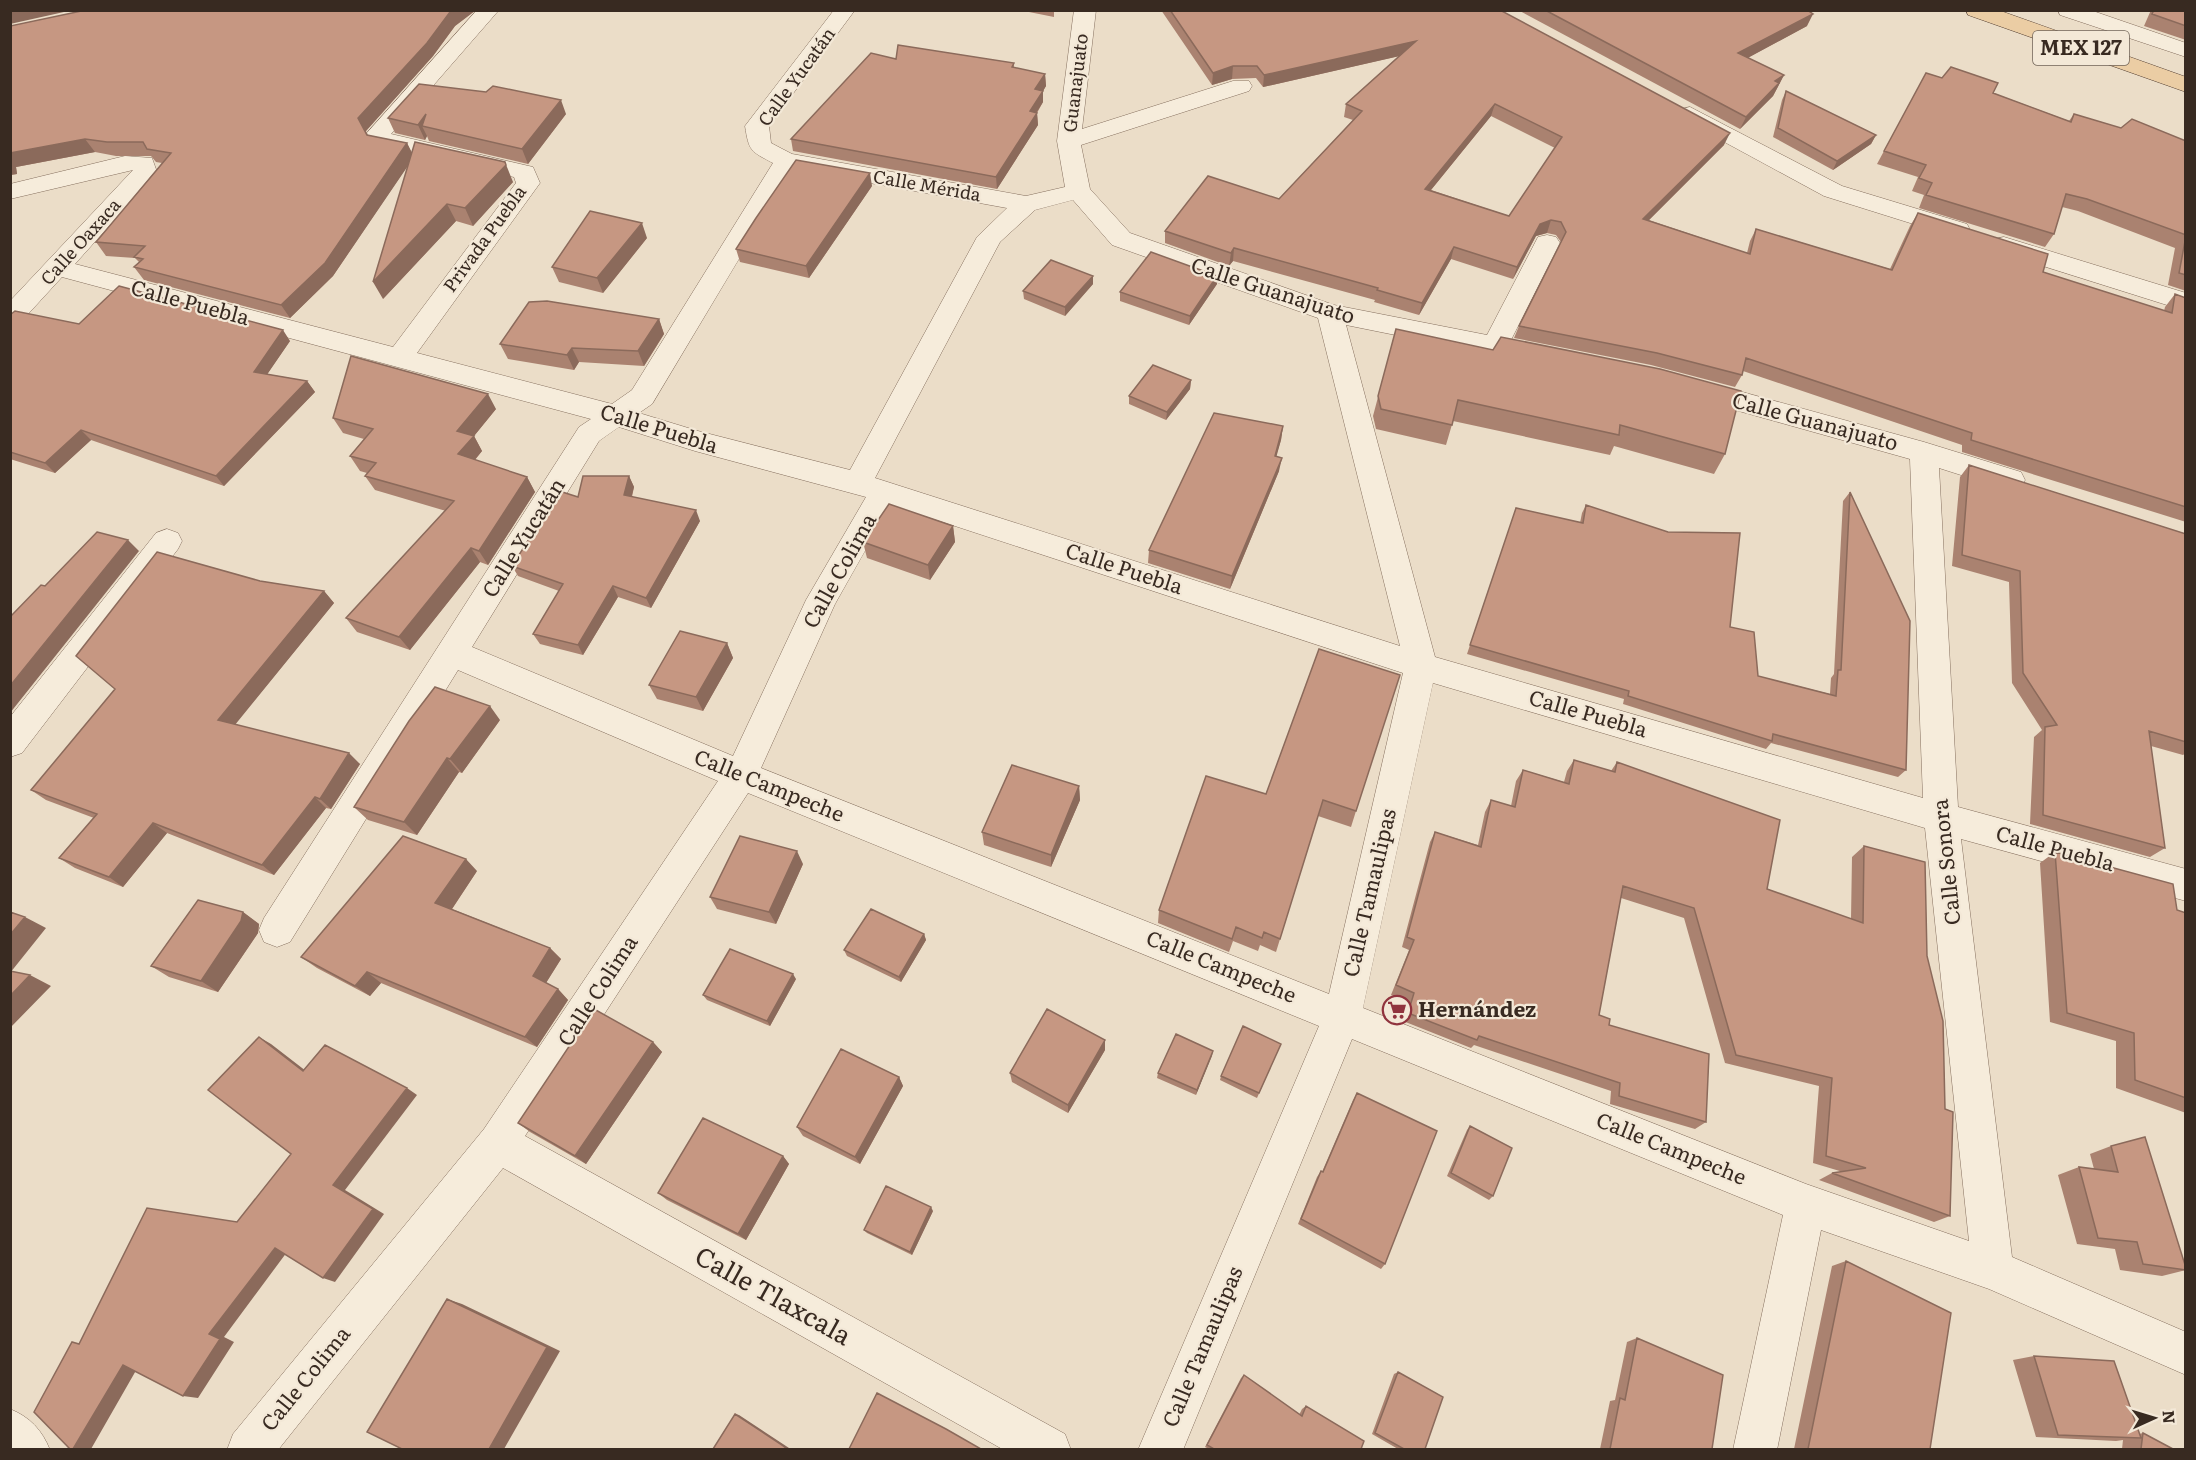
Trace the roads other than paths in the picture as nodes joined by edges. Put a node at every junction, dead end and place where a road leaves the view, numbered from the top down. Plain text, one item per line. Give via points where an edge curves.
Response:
1 (489, 10) edge
2 (846, 10) edge
3 (1085, 10) edge
4 (1976, 10) edge
5 (2068, 10) edge
6 (2186, 51) edge
7 (2186, 85) edge
8 (1241, 86) dead end
9 (1675, 106) edge
10 (1069, 141) junction
11 (773, 154) junction
12 (1078, 191) junction
13 (10, 192) edge
14 (1026, 204) junction
15 (1547, 243) dead end
16 (59, 268) junction
17 (2186, 302) edge
18 (1330, 313) junction
19 (10, 318) edge
20 (1496, 346) junction
21 (399, 358) junction
22 (1562, 360) edge
23 (1673, 383) edge
24 (615, 415) junction
25 (1924, 452) junction
26 (871, 487) junction
27 (2038, 489) edge
28 (167, 541) dead end
29 (452, 653) junction
30 (1421, 666) junction
31 (10, 743) edge
32 (741, 775) junction
33 (1941, 818) junction
34 (2186, 885) edge
35 (277, 930) dead end
36 (1343, 1015) junction
37 (498, 1143) junction
38 (1806, 1204) junction
39 (1993, 1270) junction
40 (2186, 1354) edge
41 (10, 1431) edge
42 (28, 1449) edge
43 (249, 1449) edge
44 (1049, 1449) edge
45 (1160, 1449) edge
46 (1755, 1449) edge

1 - 21 street, Privada Puebla via 379,133 384,141 525,172 528,183
2 - 11 street, Calle Yucatán via 758,126
3 - 10 street, Guanajuato
4 - 7 main road, MEX 127
5 - 6 street
8 - 10 street
9 - 17 street via 1833,191
10 - 12 street, Guanajuato
11 - 14 street, Calle Mérida
11 - 24 street, Calle Yucatán via 642,397
12 - 14 street, Calle Colima
12 - 18 street, Calle Guanajuato via 1121,239
13 - 16 street, Calle Oaxaca via 125,163 144,163 145,172
14 - 26 street, Calle Colima via 990,237
15 - 20 street
16 - 19 street, Calle Oaxaca
16 - 21 street, Calle Puebla
18 - 20 street, Calle Guanajuato
18 - 30 street, Calle Tamaulipas
20 - 22 street, Calle Guanajuato
21 - 24 street, Calle Puebla
23 - 25 street, Calle Guanajuato
24 - 26 street, Calle Puebla via 695,441
24 - 29 street, Calle Yucatán via 589,434
25 - 27 street, Calle Guanajuato
25 - 33 street, Calle Sonora
26 - 30 street, Calle Puebla
26 - 32 street, Calle Colima
28 - 31 street
29 - 32 street, Calle Campeche
29 - 35 street, Calle Yucatán
30 - 33 street, Calle Puebla
30 - 36 street, Calle Tamaulipas
32 - 36 street, Calle Campeche
32 - 37 street, Calle Colima
33 - 34 street, Calle Puebla
33 - 39 street, Calle Sonora
36 - 38 street, Calle Campeche
36 - 45 street, Calle Tamaulipas
37 - 43 street, Calle Colima
37 - 44 street, Calle Tlaxcala
38 - 39 street, Calle Campeche
38 - 46 street
39 - 40 street, Calle Campeche
41 - 42 street

